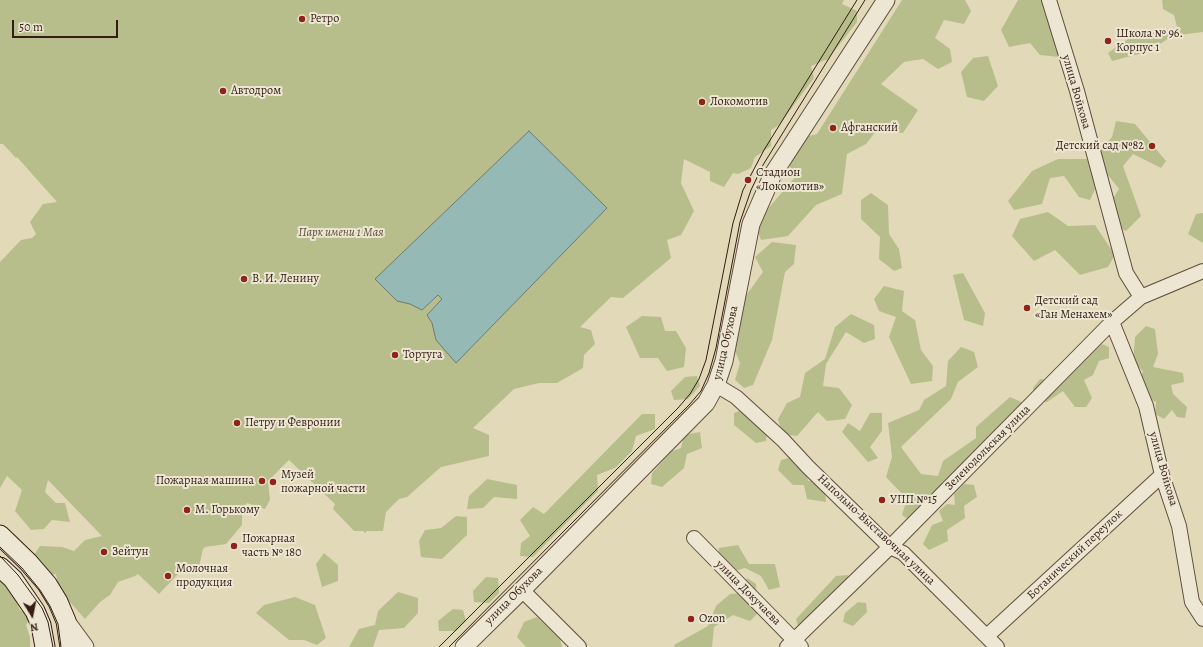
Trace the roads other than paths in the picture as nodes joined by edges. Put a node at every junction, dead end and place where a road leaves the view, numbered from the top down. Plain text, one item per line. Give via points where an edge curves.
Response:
1 (886, 0) edge
2 (1049, 0) edge
3 (1203, 271) edge
4 (1141, 296) junction
5 (1112, 322) junction
6 (716, 385) junction
7 (1162, 475) junction
8 (0, 535) edge
9 (694, 538) dead end
10 (890, 547) junction
11 (0, 567) edge
12 (522, 590) junction
13 (1203, 618) edge
14 (66, 621) junction
15 (41, 625) junction
16 (987, 636) junction
17 (794, 645) edge
18 (45, 647) edge
19 (56, 647) edge
20 (70, 647) edge
21 (85, 647) edge
22 (464, 647) edge
23 (579, 647) edge
24 (997, 647) edge

1 - 6 street, улица Обухова via 773,174 760,203 751,224 724,361
2 - 4 street, улица Войкова via 1077,91 1126,273
3 - 4 street, Зеленодольская улица
4 - 5 street, Зеленодольская улица
5 - 7 street, улица Войкова via 1146,406
5 - 10 street, Зеленодольская улица
6 - 10 street, Напольно-Выставочная улица via 736,397 778,436
6 - 12 street, улица Обухова via 706,403
7 - 13 street, улица Войкова via 1179,526 1192,602
7 - 16 street, Ботанический переулок
8 - 14 main road via 47,584
9 - 17 street, улица Докучаева
10 - 16 street, Напольно-Выставочная улица via 903,553
10 - 17 street, Зеленодольская улица
11 - 15 main road via 27,598
12 - 22 street, улица Обухова
12 - 23 street
14 - 20 main road
14 - 21 street
15 - 18 main road
15 - 19 street
16 - 24 street, Напольно-Выставочная улица

